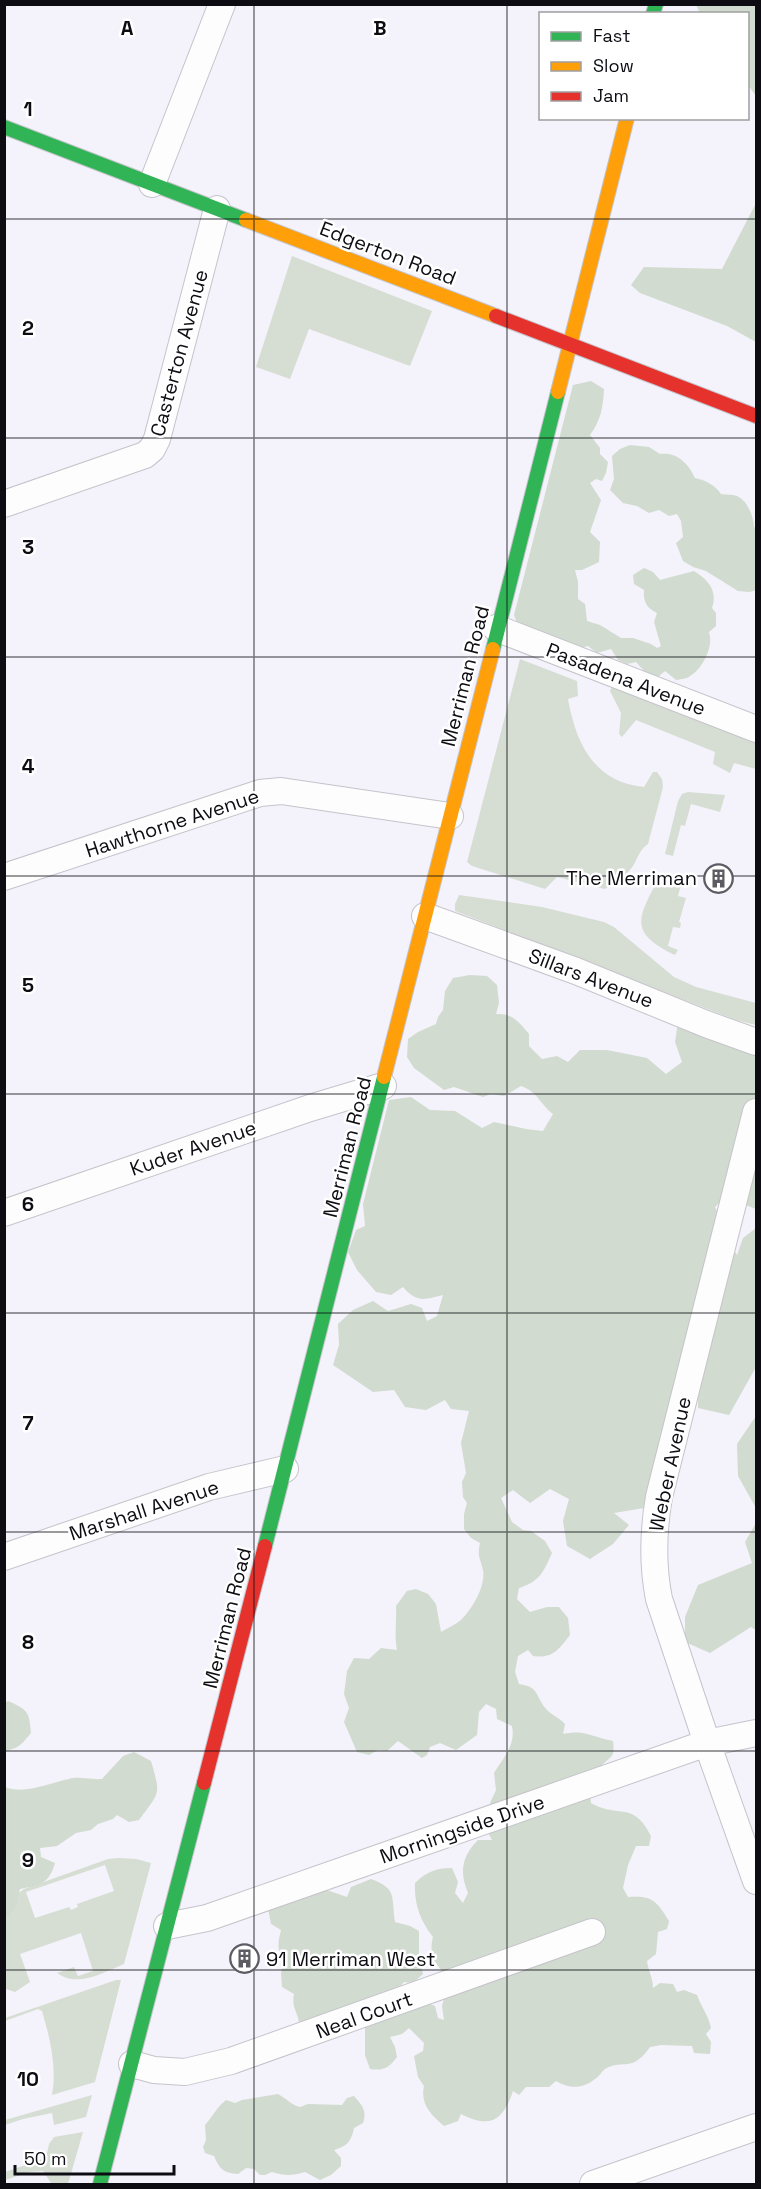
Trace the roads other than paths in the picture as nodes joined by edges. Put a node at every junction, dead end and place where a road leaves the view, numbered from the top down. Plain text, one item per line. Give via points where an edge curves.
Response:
1 (222, 4) edge
2 (626, 120) edge
3 (4, 127) edge
4 (152, 184) junction
5 (217, 209) junction
6 (569, 344) junction
7 (756, 416) edge
8 (4, 504) edge
9 (496, 628) junction
10 (756, 729) edge
11 (450, 816) junction
12 (4, 878) edge
13 (425, 916) junction
14 (756, 1042) edge
15 (383, 1086) junction
16 (756, 1112) edge
17 (4, 1213) edge
18 (285, 1469) junction
19 (4, 1557) edge
20 (756, 1732) edge
21 (707, 1743) junction
22 (756, 1881) edge
23 (167, 1926) junction
24 (592, 1932) dead end
25 (132, 2064) junction
26 (756, 2127) edge
27 (100, 2184) edge
28 (593, 2184) edge

1 - 4 street
2 - 6 main road, Merriman Road
3 - 4 main road, Edgerton Road
4 - 5 main road, Edgerton Road
5 - 6 main road, Edgerton Road
5 - 8 street, Casterton Avenue via 152,449 145,455
6 - 7 main road, Edgerton Road
6 - 9 main road, Merriman Road
9 - 10 street, Pasadena Avenue
9 - 11 main road, Merriman Road
11 - 12 street, Hawthorne Avenue via 280,791 260,793
11 - 13 main road, Merriman Road
13 - 14 street, Sillars Avenue
13 - 15 main road, Merriman Road
15 - 17 street, Kuder Avenue
15 - 18 main road, Merriman Road
16 - 21 street, Weber Avenue via 659,1497 653,1537 660,1599
18 - 19 street, Marshall Avenue via 209,1487
18 - 23 main road, Merriman Road
20 - 21 street, Morningside Drive
21 - 22 street, Weber Avenue
21 - 23 street, Morningside Drive via 207,1918
23 - 25 main road, Merriman Road
24 - 25 street, Neal Court via 231,2061 185,2072
25 - 27 main road, Merriman Road
26 - 28 street

